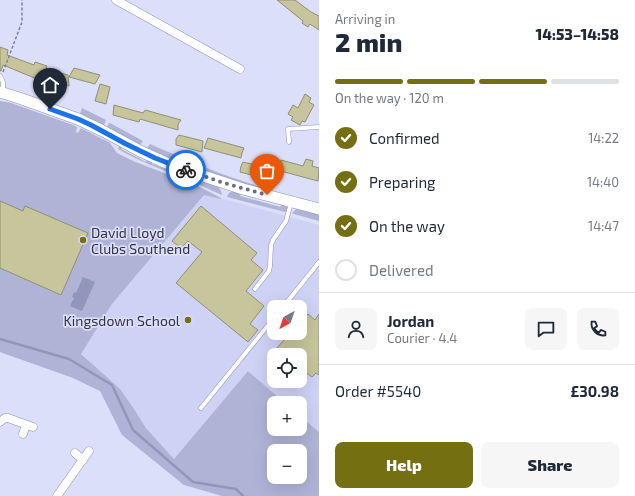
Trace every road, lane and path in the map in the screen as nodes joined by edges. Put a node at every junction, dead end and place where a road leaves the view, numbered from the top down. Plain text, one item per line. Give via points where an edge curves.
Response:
1 (22, 0) edge
2 (116, 0) edge
3 (240, 69) dead end
4 (1, 77) edge
5 (2, 92) edge
6 (319, 127) edge
7 (289, 142) dead end
8 (292, 202) junction
9 (318, 206) edge
10 (319, 262) edge
11 (255, 289) dead end
12 (289, 300) edge
13 (267, 327) edge
14 (201, 408) dead end
15 (0, 422) edge
16 (23, 434) dead end
17 (89, 451) dead end
18 (75, 453) dead end
19 (83, 460) junction
20 (57, 496) edge

1 - 4 path via 22,22
2 - 3 street
4 - 5 lane
5 - 8 street via 78,119 174,166
6 - 7 lane via 288,129
8 - 9 street
8 - 11 lane via 286,221 271,245 270,269
10 - 12 lane
13 - 14 lane
15 - 16 street via 8,418 30,426
17 - 19 street
18 - 19 street
19 - 20 street

